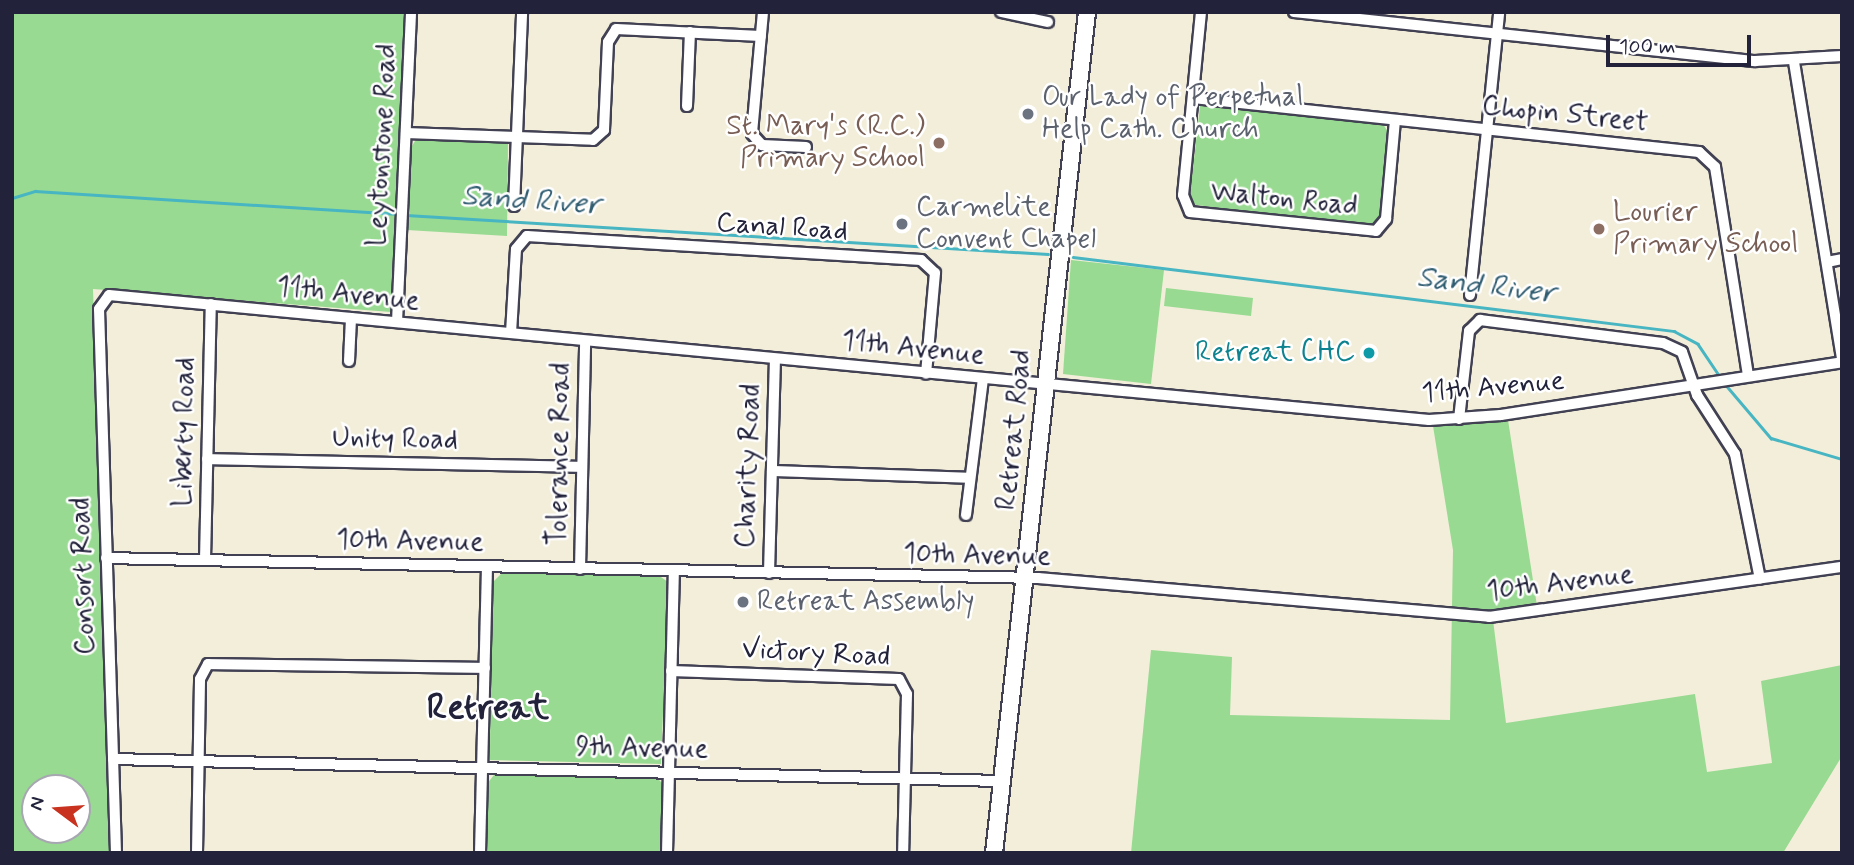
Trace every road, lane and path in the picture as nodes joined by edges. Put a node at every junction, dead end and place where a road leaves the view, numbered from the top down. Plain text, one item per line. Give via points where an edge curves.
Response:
1 (411, 12) edge
2 (522, 12) edge
3 (764, 12) edge
4 (1001, 12) edge
5 (1087, 12) edge
6 (1201, 12) edge
7 (1294, 12) edge
8 (1499, 12) edge
9 (1048, 22) dead end
10 (690, 32) junction
11 (1498, 33) junction
12 (761, 36) junction
13 (1842, 56) edge
14 (1794, 62) junction
15 (1194, 98) junction
16 (687, 106) dead end
17 (1395, 120) junction
18 (1488, 130) junction
19 (407, 133) junction
20 (517, 137) junction
21 (806, 147) dead end
22 (514, 206) dead end
23 (1842, 259) edge
24 (1827, 262) junction
25 (1470, 295) dead end
26 (103, 298) joint
27 (211, 304) junction
28 (351, 318) junction
29 (397, 322) junction
30 (511, 334) junction
31 (585, 341) junction
32 (775, 359) junction
33 (1842, 359) edge
34 (349, 362) dead end
35 (926, 374) junction
36 (1748, 375) junction
37 (983, 379) junction
38 (1700, 384) junction
39 (1045, 385) junction
40 (1459, 419) junction
41 (207, 459) junction
42 (582, 467) junction
43 (772, 471) junction
44 (970, 478) junction
45 (966, 515) dead end
46 (106, 558) junction
47 (205, 560) junction
48 (487, 567) junction
49 (1842, 567) edge
50 (580, 569) junction
51 (674, 571) junction
52 (769, 573) junction
53 (1026, 579) junction
54 (1760, 579) junction
55 (485, 668) junction
56 (671, 671) junction
57 (113, 760) junction
58 (199, 761) junction
59 (483, 768) junction
60 (669, 772) junction
61 (905, 778) junction
62 (1003, 781) junction
63 (116, 853) edge
64 (197, 853) edge
65 (480, 853) edge
66 (667, 853) edge
67 (903, 853) edge
68 (994, 853) edge

1 - 19 street, Leytonstone Road
2 - 20 street
3 - 12 street
4 - 9 street
5 - 39 main road, Retreat Road
6 - 15 street, Walton Road
7 - 11 street
8 - 11 street
10 - 12 street
10 - 16 street
10 - 20 street via 613,31 599,137
11 - 14 street
11 - 18 street
12 - 21 street via 753,138 762,145
13 - 14 street
14 - 24 street
15 - 17 street, Chopin Street
15 - 17 street, Walton Road via 1183,195 1197,215 1376,231 1386,219
17 - 18 street, Chopin Street
18 - 25 street
18 - 36 street, Chopin Street via 1708,157 1718,179
19 - 20 street
19 - 29 street, Leytonstone Road
20 - 22 street
23 - 24 street
24 - 33 street
26 - 27 street, 11th Avenue
26 - 46 street, Consort Road
27 - 28 street, 11th Avenue
27 - 41 street, Liberty Road
28 - 29 street, 11th Avenue
28 - 34 street
29 - 30 street, 11th Avenue
30 - 31 street, 11th Avenue
30 - 35 street, Canal Road via 520,240 925,261 934,273
31 - 32 street, 11th Avenue
31 - 42 street, Tolerance Road
32 - 35 street, 11th Avenue
32 - 43 street, Charity Road
33 - 36 street, 11th Avenue
35 - 37 street, 11th Avenue
36 - 38 street, 11th Avenue
37 - 39 street, 11th Avenue
37 - 44 street
38 - 40 street, 11th Avenue
38 - 40 street via 1682,352 1663,343 1480,320 1473,324
38 - 54 street via 1735,454
39 - 40 street, 11th Avenue
39 - 53 main road, Retreat Road
41 - 42 street, Unity Road
41 - 47 street, Liberty Road
42 - 50 street, Tolerance Road
43 - 44 street
43 - 52 street, Charity Road
44 - 45 street
46 - 47 street, 10th Avenue
46 - 57 street, Consort Road
47 - 48 street, 10th Avenue
48 - 50 street, 10th Avenue
48 - 55 street
49 - 54 street, 10th Avenue
50 - 51 street, 10th Avenue
51 - 52 street, 10th Avenue
51 - 56 street
52 - 53 street, 10th Avenue
53 - 54 street, 10th Avenue via 1489,617
53 - 62 main road, Retreat Road
55 - 58 street via 212,662 200,674
55 - 59 street
56 - 60 street
56 - 61 street, Victory Road via 899,679 906,690
57 - 58 street, 9th Avenue
57 - 63 street, Consort Road
58 - 59 street, 9th Avenue
58 - 64 street
59 - 60 street, 9th Avenue
59 - 65 street
60 - 61 street, 9th Avenue
60 - 66 street
61 - 62 street, 9th Avenue
61 - 67 street
62 - 68 main road, Retreat Road

